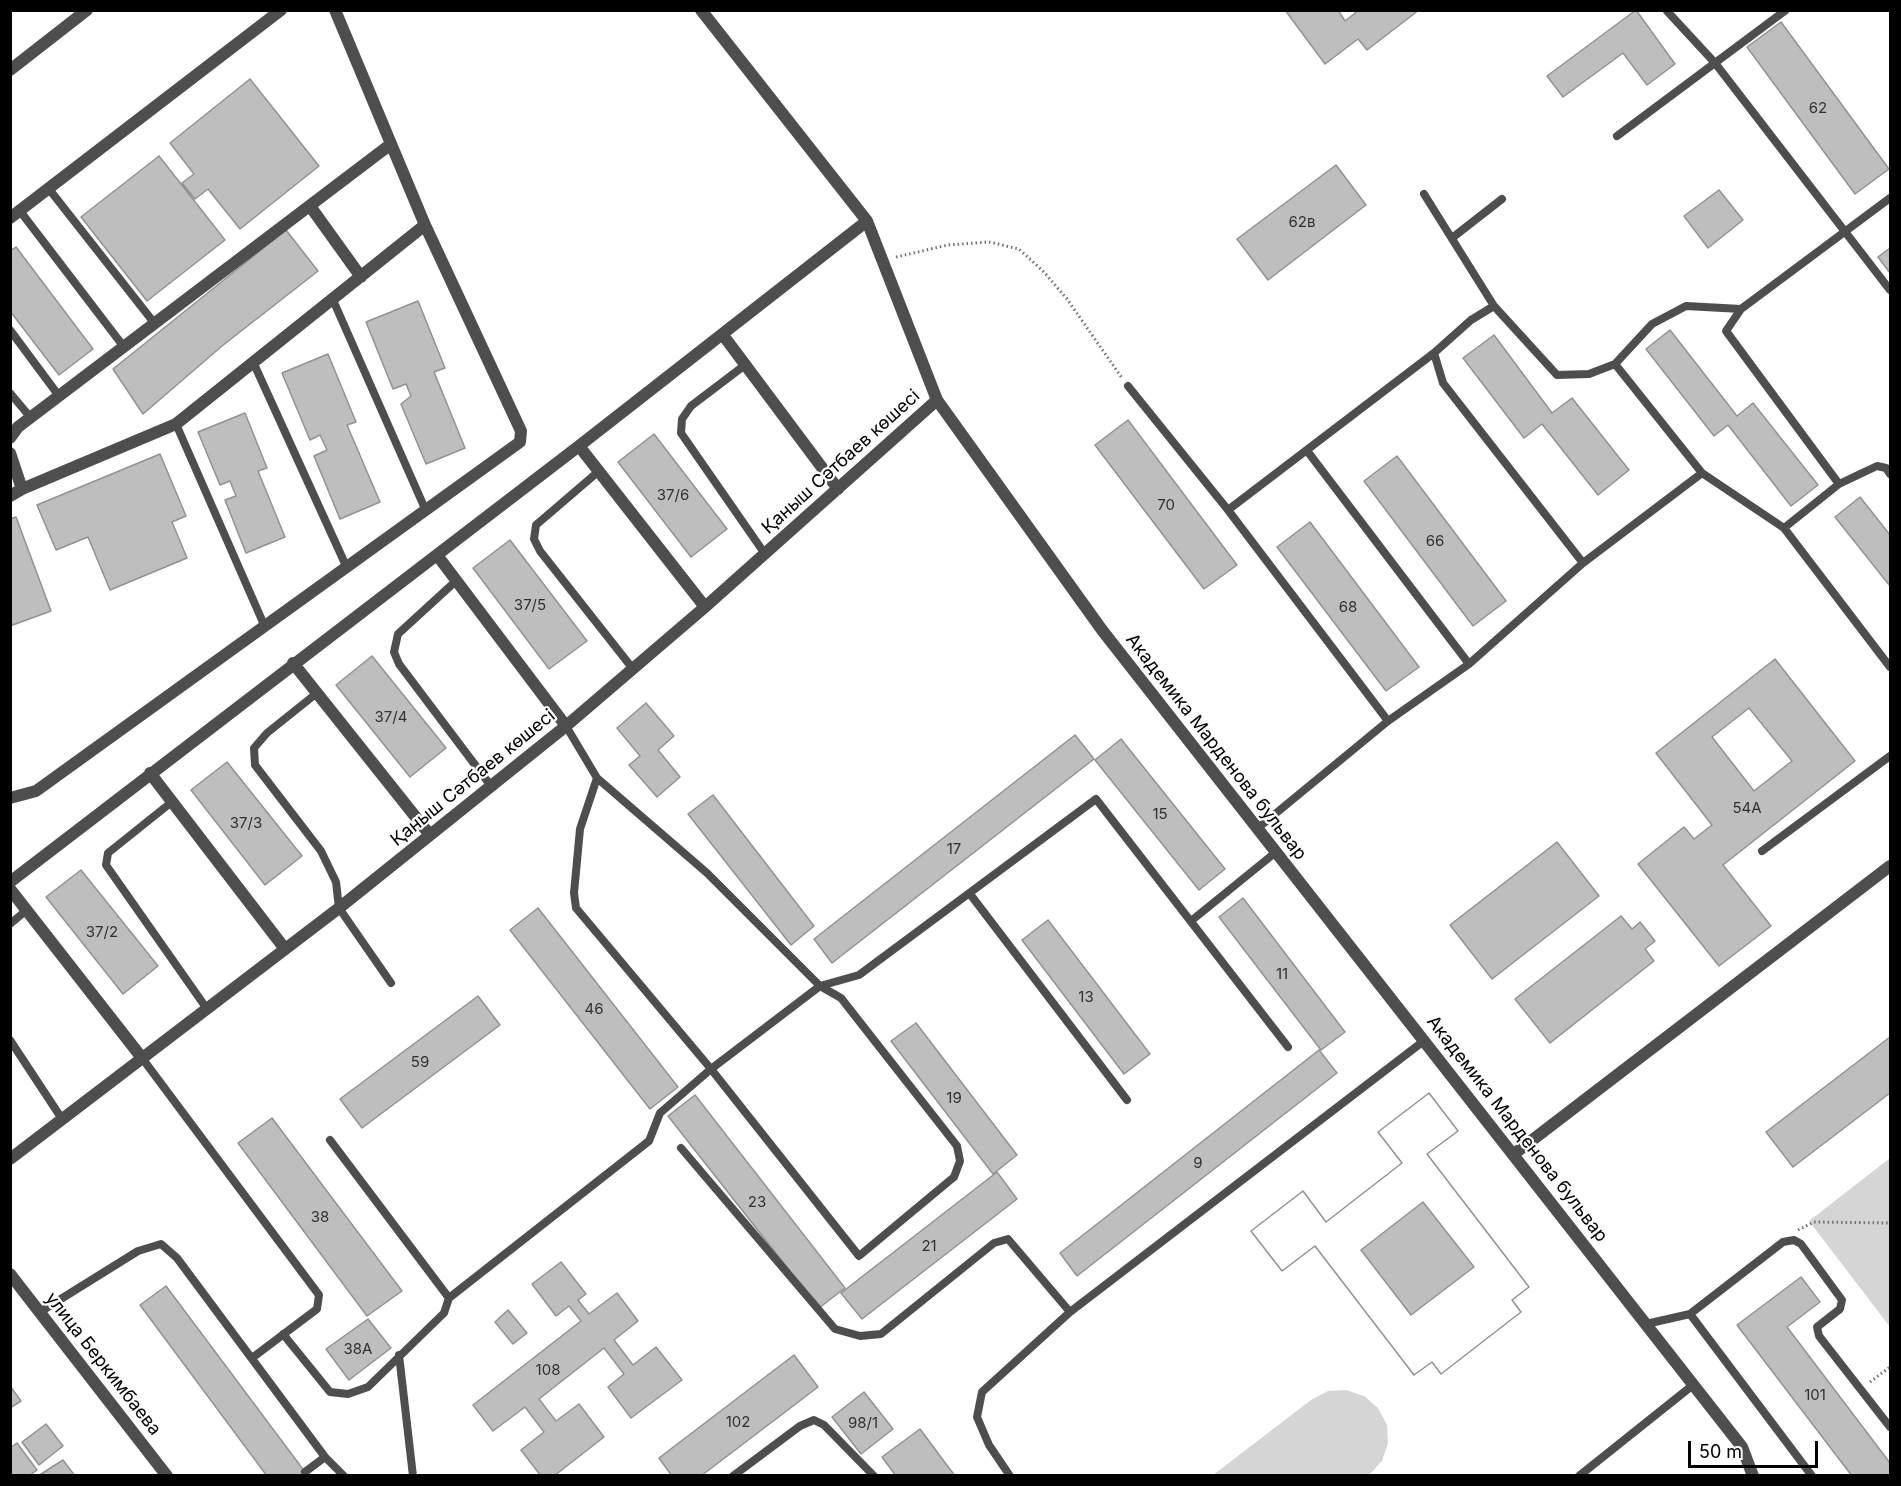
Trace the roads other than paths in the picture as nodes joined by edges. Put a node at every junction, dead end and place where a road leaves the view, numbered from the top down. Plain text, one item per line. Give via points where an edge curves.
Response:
1 (87, 10) edge
2 (281, 10) edge
3 (335, 10) edge
4 (701, 10) edge
5 (1786, 10) edge
6 (1667, 11) edge
7 (1715, 63) junction
8 (10, 70) edge
9 (1617, 136) dead end
10 (391, 144) junction
11 (49, 189) junction
12 (1424, 194) dead end
13 (1890, 198) edge
14 (1502, 199) dead end
15 (310, 206) junction
16 (15, 214) edge
17 (867, 220) junction
18 (425, 225) junction
19 (1846, 231) junction
20 (1452, 238) junction
21 (361, 277) junction
22 (1890, 290) edge
23 (333, 300) junction
24 (1494, 306) junction
25 (1741, 309) junction
26 (154, 324) junction
27 (10, 330) edge
28 (723, 335) junction
29 (124, 347) junction
30 (1434, 354) junction
31 (1615, 363) junction
32 (254, 364) junction
33 (745, 365) junction
34 (1128, 386) road end
35 (10, 393) edge
36 (59, 396) junction
37 (937, 400) junction
38 (31, 418) junction
39 (176, 424) junction
40 (10, 438) edge
41 (579, 446) junction
42 (1308, 452) junction
43 (10, 453) edge
44 (599, 471) junction
45 (1702, 473) junction
46 (1890, 474) edge
47 (1839, 484) junction
48 (22, 489) junction
49 (838, 489) junction
50 (10, 496) edge
51 (1228, 510) junction
52 (426, 511) junction
53 (1784, 528) junction
54 (765, 554) junction
55 (437, 555) junction
56 (1583, 563) junction
57 (347, 568) junction
58 (458, 580) junction
59 (705, 607) junction
60 (265, 627) junction
61 (293, 663) junction
62 (1469, 664) junction
63 (1890, 667) edge
64 (633, 669) junction
65 (317, 693) junction
66 (1388, 722) junction
67 (566, 726) junction
68 (1890, 756) edge
69 (150, 773) junction
70 (597, 778) junction
71 (491, 786) junction
72 (10, 798) edge
73 (173, 801) junction
74 (1258, 828) junction
75 (430, 835) junction
76 (1762, 851) dead end
77 (1276, 852) junction
78 (1890, 866) edge
79 (10, 882) edge
80 (10, 889) edge
81 (970, 894) junction
82 (339, 908) junction
83 (28, 909) junction
84 (1191, 921) junction
85 (10, 924) edge
86 (285, 949) junction
87 (391, 983) dead end
88 (820, 986) junction
89 (207, 1009) junction
90 (10, 1040) edge
91 (1425, 1040) junction
92 (1288, 1047) dead end
93 (142, 1058) junction
94 (711, 1069) junction
95 (1127, 1100) dead end
96 (62, 1119) junction
97 (330, 1140) dead end
98 (681, 1148) dead end
99 (1514, 1154) junction
100 (10, 1159) edge
101 (10, 1274) edge
102 (449, 1298) junction
103 (40, 1312) junction
104 (1070, 1312) junction
105 (1690, 1314) junction
106 (1646, 1324) junction
107 (283, 1334) junction
108 (399, 1355) junction
109 (252, 1358) junction
110 (1693, 1385) junction
111 (1890, 1427) edge
112 (325, 1457) junction
113 (305, 1472) dead end
114 (167, 1476) edge
115 (345, 1476) edge
116 (413, 1476) edge
117 (733, 1476) edge
118 (874, 1476) edge
119 (1010, 1476) edge
120 (1579, 1476) edge
121 (1753, 1476) edge
122 (1812, 1476) edge

1 - 8 street
2 - 11 street
3 - 10 street
4 - 17 street, Академика Марденова бульвар
5 - 7 lane
6 - 7 lane
7 - 9 lane
7 - 19 lane
10 - 15 street
10 - 18 street
11 - 16 street
11 - 26 lane
12 - 20 lane
13 - 19 lane
14 - 20 lane
15 - 21 street
15 - 26 street
16 - 29 lane
17 - 28 street
17 - 37 street, Академика Марденова бульвар
18 - 21 street
18 - 52 street via 521,431 520,442 512,449
19 - 22 lane
19 - 25 lane
20 - 24 lane
21 - 23 street
23 - 32 street
23 - 52 lane
24 - 30 lane via 1471,320
24 - 31 lane via 1557,375 1589,374
25 - 31 lane via 1686,306 1652,324
25 - 47 lane via 1726,331
26 - 29 street
27 - 36 lane
28 - 33 street
28 - 41 street
29 - 36 street
30 - 42 lane
30 - 56 lane via 1443,383
31 - 45 lane
32 - 39 street
32 - 57 lane
33 - 49 street
33 - 54 lane via 691,406 682,418 681,433
34 - 51 lane
35 - 38 lane
36 - 38 street
37 - 49 street, Қаныш Сәтбаев көшесі
37 - 74 street, Академика Марденова бульвар via 1102,630
38 - 40 street
39 - 48 street
39 - 60 lane
41 - 44 street
41 - 55 street
42 - 51 lane
42 - 62 lane
43 - 48 street
44 - 59 street
44 - 64 lane via 536,525 534,539
45 - 53 lane
45 - 56 lane
46 - 47 lane via 1886,468 1877,466
47 - 53 lane
48 - 50 street
49 - 54 street, Қаныш Сәтбаев көшесі
51 - 66 lane
52 - 57 street
53 - 63 lane
54 - 59 street, Қаныш Сәтбаев көшесі
55 - 58 street
55 - 61 street
56 - 62 lane
57 - 60 street
58 - 67 street
58 - 71 lane via 398,634 394,652
59 - 64 street, Қаныш Сәтбаев көшесі
60 - 72 street via 36,791
61 - 65 street
61 - 69 street
62 - 66 lane
64 - 67 street, Қаныш Сәтбаев көшесі
65 - 75 street
65 - 82 lane via 254,748 255,765 321,851 336,882
66 - 74 lane
67 - 70 lane
67 - 71 street, Қаныш Сәтбаев көшесі
68 - 76 lane
69 - 73 street
69 - 79 street
70 - 88 lane via 707,873
70 - 94 lane via 580,829 576,908
71 - 75 street, Қаныш Сәтбаев көшесі
73 - 86 street
73 - 89 lane via 108,853 106,865
74 - 77 street, Академика Марденова бульвар
75 - 82 street, Қаныш Сәтбаев көшесі
77 - 84 lane
77 - 91 street, Академика Марденова бульвар
78 - 99 street
80 - 83 street
81 - 84 lane via 1096,799
81 - 88 lane via 859,975
81 - 95 lane
82 - 86 street, Қаныш Сәтбаев көшесі
82 - 87 lane
83 - 85 lane
83 - 93 street
84 - 92 lane
86 - 89 street, Қаныш Сәтбаев көшесі
88 - 94 lane
88 - 94 lane via 841,998 957,1146 960,1161 954,1177 859,1256
89 - 93 street, Қаныш Сәтбаев көшесі
90 - 96 lane
91 - 99 street, Академика Марденова бульвар
91 - 104 lane
93 - 96 street, Қаныш Сәтбаев көшесі
93 - 107 lane via 318,1294 317,1309
94 - 102 lane via 660,1113 649,1141
96 - 100 street, Қаныш Сәтбаев көшесі
97 - 102 lane
98 - 104 lane via 835,1329 860,1336 881,1334 994,1243 1008,1239
99 - 106 street, Академика Марденова бульвар
101 - 103 street, улица Беркимбаева
102 - 108 lane via 444,1313
103 - 109 lane via 138,1251 161,1244 177,1258
103 - 114 street, улица Беркимбаева
104 - 119 lane via 982,1392 977,1417 989,1445
105 - 106 lane
105 - 111 lane via 1783,1242 1794,1240 1842,1300 1840,1309 1817,1327 1819,1335
105 - 122 lane
106 - 110 street, Академика Марденова бульвар
107 - 108 lane via 330,1392 348,1394 368,1387
107 - 109 lane
108 - 116 lane
109 - 112 lane
110 - 120 lane
110 - 121 street, Академика Марденова бульвар via 1742,1447
112 - 113 lane
112 - 115 lane
117 - 118 lane via 800,1426 814,1420 824,1425

